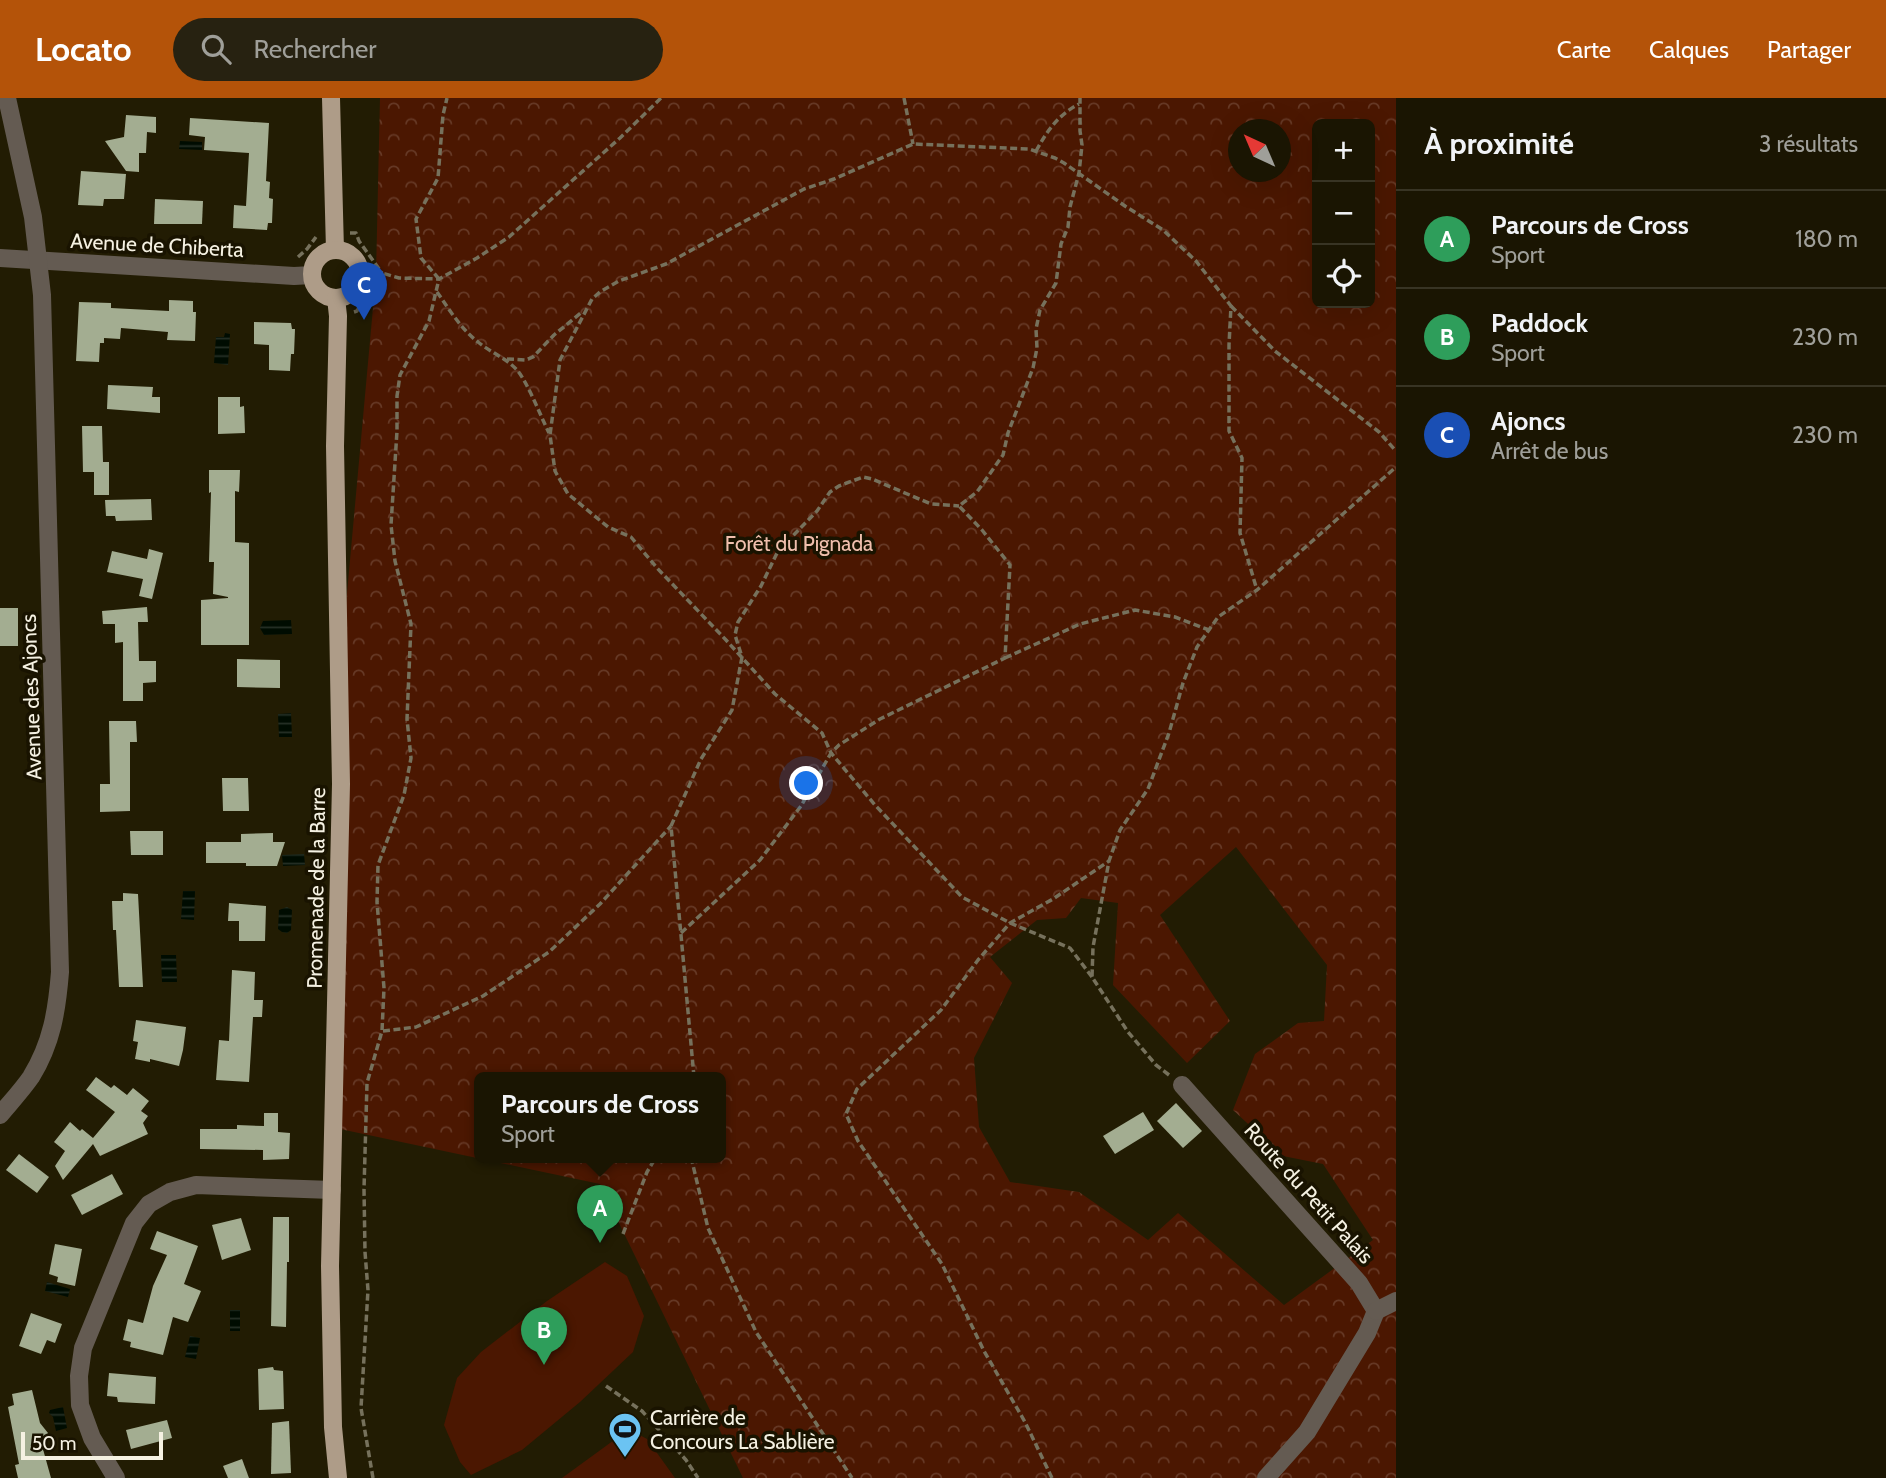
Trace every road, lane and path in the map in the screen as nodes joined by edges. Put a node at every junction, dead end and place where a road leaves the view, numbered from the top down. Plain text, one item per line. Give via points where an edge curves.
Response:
1 (7, 98) edge
2 (331, 98) edge
3 (447, 98) edge
4 (661, 98) edge
5 (904, 98) edge
6 (1080, 101) edge
7 (913, 144) junction
8 (1036, 151) junction
9 (1079, 173) junction
10 (356, 233) dead end
11 (334, 250) junction
12 (0, 258) edge
13 (38, 261) junction
14 (382, 273) junction
15 (312, 275) junction
16 (439, 278) junction
17 (436, 291) junction
18 (1231, 306) junction
19 (337, 307) junction
20 (586, 308) junction
21 (505, 359) junction
22 (550, 435) junction
23 (1396, 451) edge
24 (1396, 467) edge
25 (959, 506) junction
26 (1257, 590) junction
27 (1209, 630) junction
28 (742, 657) junction
29 (1005, 658) junction
30 (831, 753) junction
31 (671, 826) junction
32 (1109, 861) junction
33 (1010, 923) junction
34 (681, 933) junction
35 (1092, 977) junction
36 (383, 1031) junction
37 (694, 1072) edge
38 (1182, 1085) joint
39 (0, 1115) edge
40 (653, 1163) edge
41 (692, 1163) edge
42 (332, 1190) junction
43 (623, 1234) dead end
44 (1396, 1301) edge
45 (1376, 1311) junction
46 (606, 1386) dead end
47 (116, 1478) edge
48 (338, 1478) edge
49 (373, 1478) edge
50 (698, 1478) edge
51 (852, 1478) edge
52 (1052, 1478) edge
53 (1266, 1478) edge

1 - 13 street, Avenue des Ajoncs
2 - 11 main road
3 - 16 path via 438,178 416,219 421,258
4 - 16 path via 509,237
5 - 7 path
6 - 8 path via 1050,127
6 - 9 path
7 - 8 path
7 - 20 path via 804,189 666,264 619,281 600,292
8 - 9 path
9 - 18 path via 1163,230 1196,261
9 - 25 path via 1056,283 1040,310 1033,368 1003,455 977,492
10 - 14 path
11 - 15 main road via 321,256
11 - 19 main road via 351,255 360,270 353,292
12 - 13 street, Avenue de Chiberta
13 - 15 street, Avenue de Chiberta
13 - 39 street, Avenue des Ajoncs via 60,972 58,1008 48,1041 31,1077
14 - 16 path
14 - 19 path via 376,275 357,311
15 - 19 main road via 319,292
16 - 17 path
17 - 21 path via 475,340
17 - 36 path via 429,321 400,375 397,396 391,525 411,624 407,719 411,758 404,795 379,865
18 - 23 path via 1275,351 1379,432
18 - 26 path via 1229,431 1242,458 1240,533
19 - 42 main road, Promenade de la Barre via 343,419 341,784
20 - 21 path via 533,357
20 - 22 path via 560,360
21 - 22 path via 522,376
22 - 28 path via 555,471 568,494 608,527 631,537
24 - 26 path
25 - 28 path via 932,504 863,477 830,492 778,551 738,622 735,635
25 - 29 path via 1010,565
26 - 27 path via 1218,617
27 - 29 path via 1175,617 1135,610 1080,624
27 - 32 path via 1183,683 1148,789 1120,830
28 - 30 path via 775,694 822,733
28 - 31 path via 732,710 701,759
29 - 30 path via 880,719
30 - 33 path via 962,897
30 - 34 path via 801,806 760,860
31 - 34 path
31 - 36 path via 549,952 483,996 416,1027
32 - 33 path
32 - 35 path
33 - 35 path via 1070,947
33 - 52 path via 941,1010 857,1089 846,1114 858,1141 943,1264
34 - 37 path
35 - 38 path via 1128,1032 1156,1065
36 - 49 path via 367,1083 364,1189 368,1290 361,1408
38 - 45 street, Route du Petit Palais via 1359,1283
40 - 43 path
41 - 51 path via 708,1228 756,1332
42 - 47 street via 197,1185 149,1204 134,1223 83,1348 79,1376 80,1405 92,1438
42 - 48 main road, Promenade de la Barre via 331,1351
44 - 45 street
45 - 53 street via 1307,1432
46 - 50 path via 642,1411

